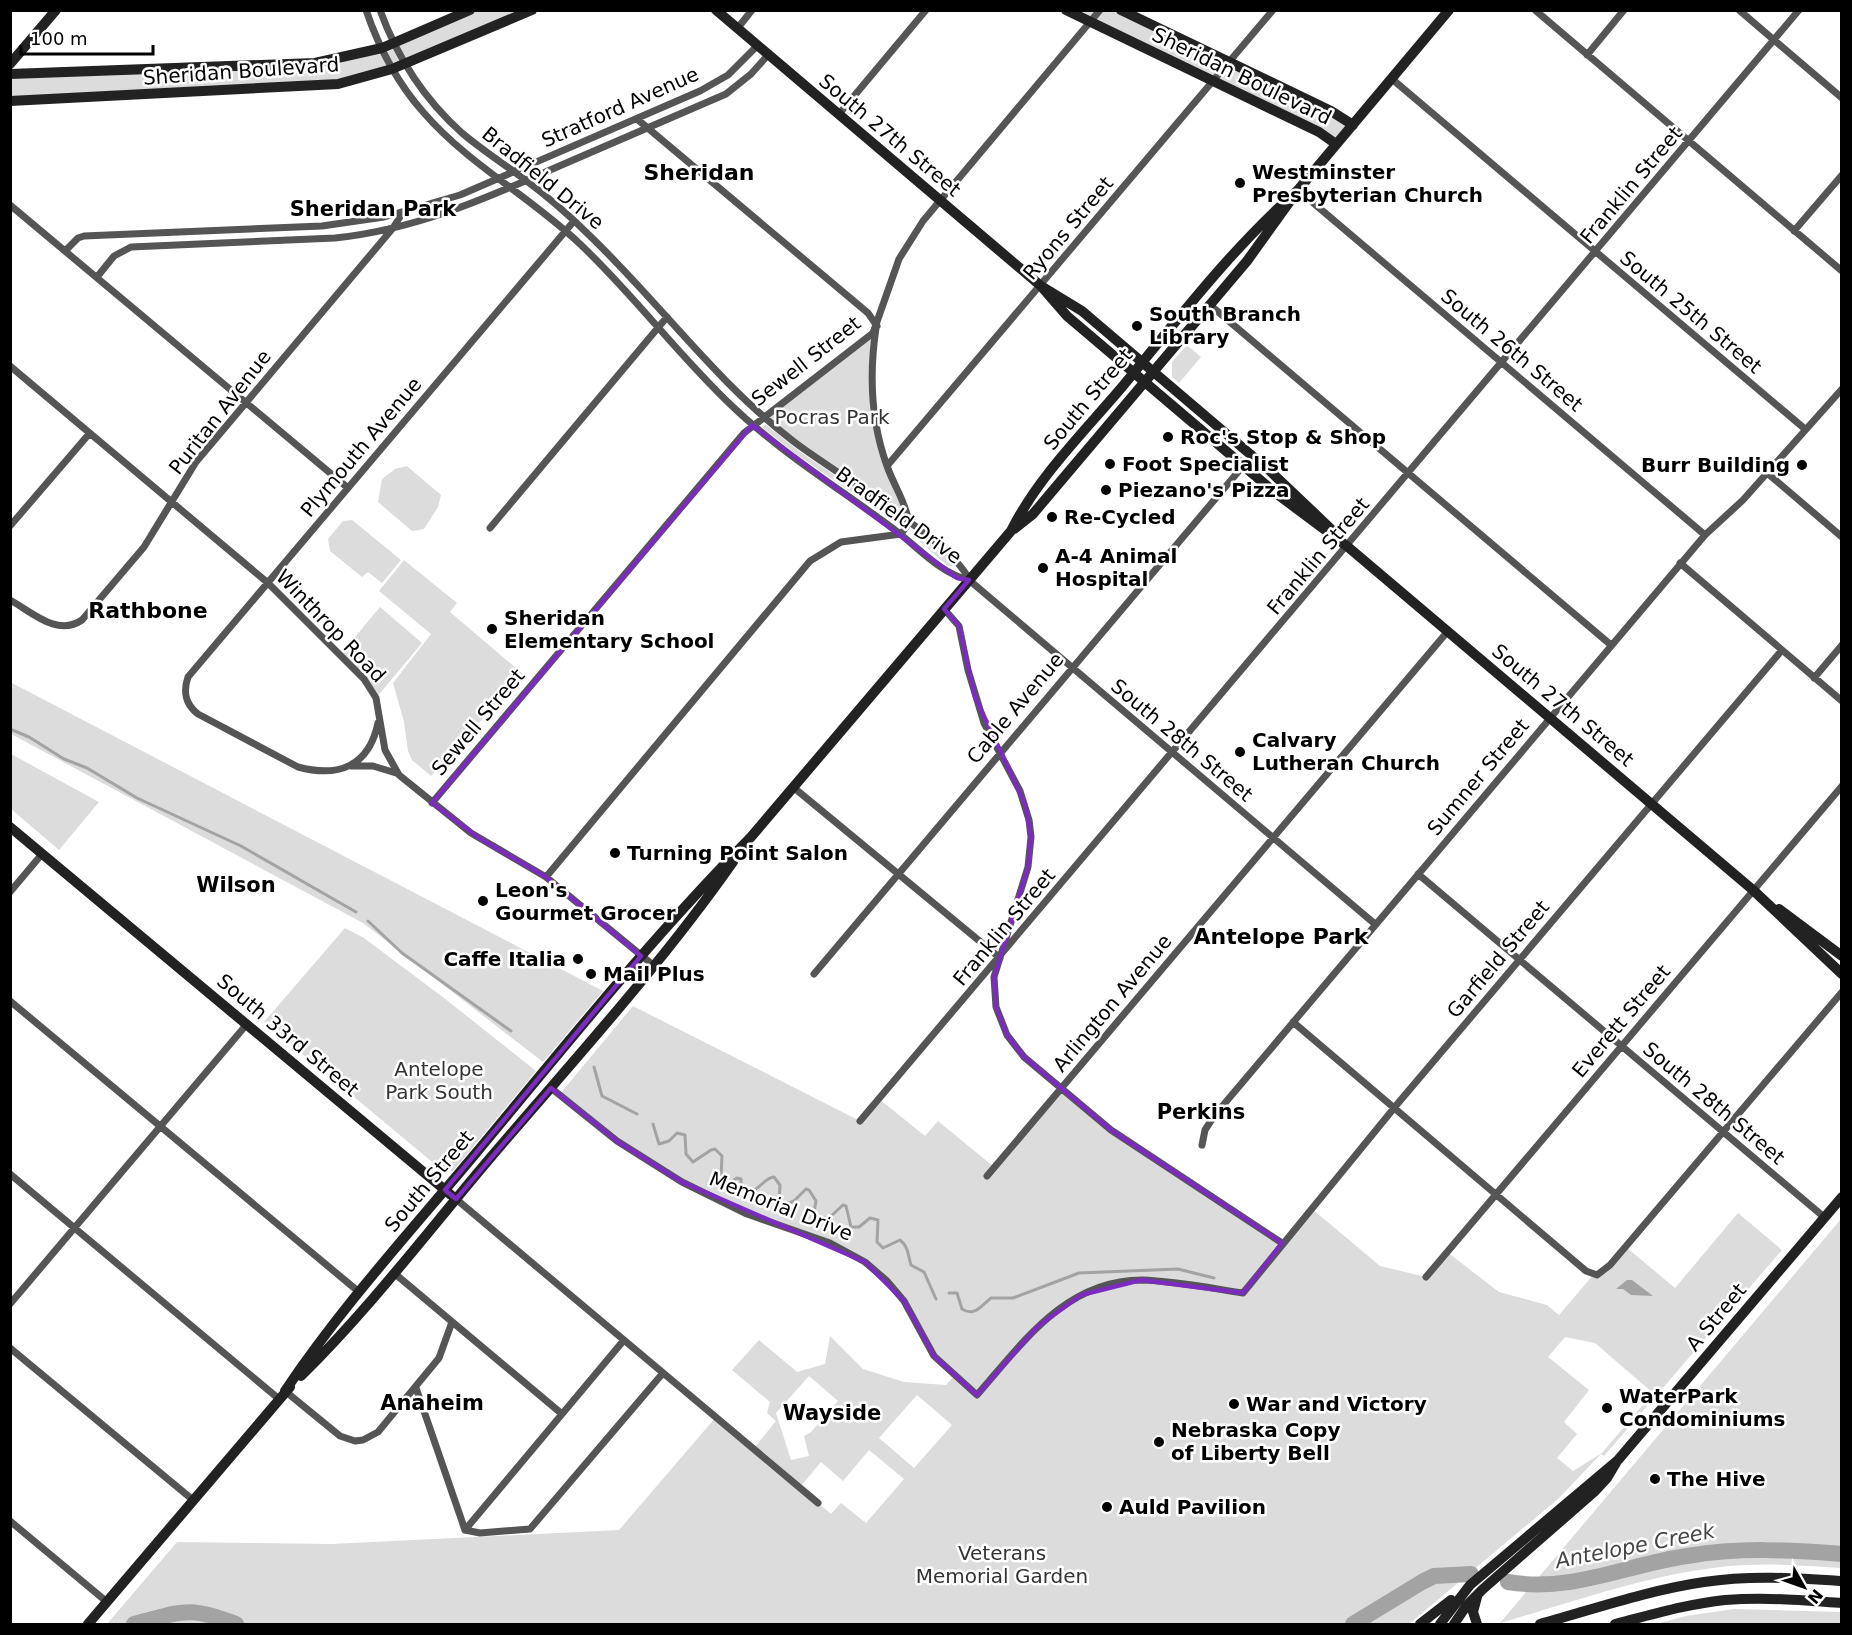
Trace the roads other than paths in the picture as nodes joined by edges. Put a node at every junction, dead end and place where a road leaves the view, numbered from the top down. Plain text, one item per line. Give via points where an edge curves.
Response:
1 (56, 10) edge
2 (366, 10) edge
3 (380, 10) edge
4 (470, 10) edge
5 (532, 10) edge
6 (716, 10) edge
7 (752, 10) edge
8 (926, 10) edge
9 (1066, 10) edge
10 (1100, 10) edge
11 (1121, 10) edge
12 (1274, 10) edge
13 (1449, 10) edge
14 (1535, 10) edge
15 (1624, 10) edge
16 (1739, 10) edge
17 (1799, 10) edge
18 (1090, 22) junction
19 (737, 29) junction
20 (1774, 41) junction
21 (394, 43) junction
22 (757, 46) junction
23 (382, 48) junction
24 (768, 55) junction
25 (1587, 55) junction
26 (1229, 63) junction
27 (10, 64) edge
28 (404, 64) junction
29 (392, 69) junction
30 (10, 74) edge
31 (1392, 79) junction
32 (1213, 82) junction
33 (1842, 98) edge
34 (10, 101) edge
35 (839, 114) junction
36 (637, 119) junction
37 (1353, 125) junction
38 (647, 129) junction
39 (1689, 142) junction
40 (1336, 144) junction
41 (514, 172) junction
42 (1842, 175) edge
43 (500, 178) junction
44 (526, 181) junction
45 (512, 187) junction
46 (1298, 190) junction
47 (939, 201) junction
48 (10, 205) edge
49 (403, 212) junction
50 (574, 221) junction
51 (393, 228) junction
52 (566, 231) junction
53 (1794, 231) junction
54 (66, 250) junction
55 (1596, 253) junction
56 (1842, 271) edge
57 (97, 277) junction
58 (1041, 286) junction
59 (1210, 305) junction
60 (667, 317) junction
61 (877, 326) junction
62 (658, 328) junction
63 (1143, 362) junction
64 (1503, 364) junction
65 (10, 366) edge
66 (1153, 371) junction
67 (1133, 373) junction
68 (1144, 382) junction
69 (1842, 389) edge
70 (246, 403) junction
71 (762, 417) junction
72 (752, 424) junction
73 (1805, 429) junction
74 (89, 434) junction
75 (887, 466) junction
76 (1243, 466) junction
77 (1766, 472) junction
78 (1409, 475) junction
79 (348, 488) junction
80 (172, 503) junction
81 (909, 523) junction
82 (10, 526) edge
83 (490, 528) dead end
84 (1011, 531) junction
85 (901, 534) junction
86 (1705, 535) junction
87 (1842, 537) edge
88 (1348, 547) junction
89 (1680, 563) junction
90 (969, 580) junction
91 (268, 583) junction
92 (10, 600) edge
93 (944, 609) junction
94 (1448, 631) junction
95 (1611, 645) junction
96 (1842, 645) edge
97 (1782, 650) junction
98 (1071, 668) junction
99 (1814, 678) junction
100 (1842, 701) edge
101 (380, 717) junction
102 (1550, 718) junction
103 (998, 754) junction
104 (1172, 754) junction
105 (348, 766) junction
106 (399, 775) junction
107 (1842, 786) edge
108 (793, 787) junction
109 (432, 803) junction
110 (1652, 804) junction
111 (10, 827) edge
112 (751, 837) junction
113 (1272, 838) junction
114 (42, 854) junction
115 (898, 874) junction
116 (1418, 874) junction
117 (546, 877) junction
118 (1753, 890) junction
119 (10, 892) edge
120 (1375, 924) junction
121 (642, 956) junction
122 (1842, 956) edge
123 (1000, 958) junction
124 (1519, 960) junction
125 (652, 965) junction
126 (814, 974) dead end
127 (1842, 974) edge
128 (1842, 992) edge
129 (10, 1001) edge
130 (1293, 1022) junction
131 (247, 1024) junction
132 (1621, 1046) junction
133 (550, 1088) junction
134 (1061, 1089) junction
135 (1394, 1108) junction
136 (860, 1122) dead end
137 (161, 1126) junction
138 (1723, 1132) junction
139 (1202, 1145) dead end
140 (10, 1174) edge
141 (987, 1176) dead end
142 (446, 1190) junction
143 (1496, 1195) junction
144 (1842, 1197) edge
145 (456, 1198) junction
146 (1824, 1217) junction
147 (75, 1228) junction
148 (1282, 1243) junction
149 (394, 1273) junction
150 (1426, 1277) dead end
151 (359, 1292) junction
152 (1243, 1293) joint
153 (10, 1304) edge
154 (452, 1322) junction
155 (624, 1340) junction
156 (10, 1348) edge
157 (663, 1373) junction
158 (416, 1388) junction
159 (282, 1395) junction
160 (562, 1414) junction
161 (1618, 1460) junction
162 (193, 1500) junction
163 (818, 1503) dead end
164 (10, 1521) edge
165 (465, 1530) junction
166 (1842, 1581) edge
167 (1470, 1585) junction
168 (1478, 1595) junction
169 (107, 1602) junction
170 (1842, 1603) edge
171 (88, 1624) edge
172 (1420, 1624) edge
173 (1440, 1624) edge
174 (1454, 1624) edge
175 (1477, 1624) edge
176 (1540, 1624) edge
177 (1615, 1624) edge

1 - 27 main road
2 - 23 street, Bradfield Drive
3 - 21 street, Bradfield Drive
4 - 21 main road, Sheridan Boulevard
5 - 28 main road, Sheridan Boulevard
6 - 19 main road, South 27th Street
7 - 19 street
8 - 35 street
9 - 18 main road, Sheridan Boulevard
10 - 18 street, Sewell Street
11 - 26 main road, Sheridan Boulevard
12 - 26 street, Ryons Street
13 - 31 main road, South Street
14 - 25 street
15 - 25 street
16 - 20 street
17 - 20 street, Franklin Street
18 - 32 main road, Sheridan Boulevard
18 - 47 street, Sewell Street
19 - 22 main road, South 27th Street
20 - 33 street
20 - 39 street, Franklin Street
21 - 23 main road, Sheridan Boulevard
21 - 28 street, Bradfield Drive
22 - 24 main road, South 27th Street
22 - 36 street, Stratford Avenue via 716,83
23 - 29 street, Bradfield Drive
23 - 30 main road, Sheridan Boulevard via 315,63
24 - 35 main road, South 27th Street
24 - 38 street, Stratford Avenue via 726,94
25 - 39 street
26 - 32 street, Ryons Street
26 - 37 main road, Sheridan Boulevard
28 - 29 main road, Sheridan Boulevard
28 - 41 street, Bradfield Drive via 450,121
29 - 34 main road, Sheridan Boulevard via 367,78 307,88
29 - 43 street, Bradfield Drive via 435,125
31 - 37 main road, South Street
31 - 55 street, South 25th Street
32 - 40 main road, Sheridan Boulevard via 1319,132
32 - 58 street, Ryons Street
35 - 47 main road, South 27th Street
36 - 38 street
36 - 41 street, Stratford Avenue
37 - 40 main road, South Street
38 - 44 street, Stratford Avenue
38 - 61 street via 868,313
39 - 53 street
39 - 55 street, Franklin Street
40 - 46 main road, South Street
41 - 43 street, Stratford Avenue
41 - 44 street, Bradfield Drive
42 - 53 street
43 - 45 street, Bradfield Drive
43 - 49 street, Stratford Avenue
44 - 45 street, Stratford Avenue
44 - 50 street, Bradfield Drive
45 - 51 street, Stratford Avenue via 440,216
45 - 52 street, Bradfield Drive
46 - 59 main road, South Street via 1269,233
46 - 63 main road, South Street via 1240,246
46 - 64 street, South 26th Street
47 - 58 main road, South 27th Street
47 - 61 street, Sewell Street via 899,259
48 - 54 street
49 - 51 street, Puritan Avenue
49 - 54 street, Stratford Avenue via 322,226 84,236
50 - 52 street, Plymouth Avenue
50 - 60 street, Bradfield Drive
51 - 57 street, Stratford Avenue via 367,235 308,240 131,247 114,256
51 - 70 street, Puritan Avenue
52 - 62 street, Bradfield Drive
52 - 79 street, Plymouth Avenue
53 - 56 street
54 - 57 street
55 - 64 street, Franklin Street
55 - 73 street, South 25th Street
57 - 70 street
58 - 63 main road, South 27th Street via 1082,311
58 - 67 main road, South 27th Street via 1067,316
58 - 75 street, Ryons Street
59 - 66 main road, South Street
59 - 78 street
60 - 62 street
60 - 71 street, Bradfield Drive
61 - 71 street, Sewell Street via 869,337
61 - 75 street via 872,398
62 - 72 street, Bradfield Drive
62 - 83 street
63 - 66 main road, South 27th Street
63 - 67 main road, South Street
64 - 78 street, Franklin Street
64 - 86 street, South 26th Street
65 - 74 street, Winthrop Road
66 - 68 main road, South Street
66 - 88 main road, South 27th Street via 1286,486
67 - 68 main road, South 27th Street
67 - 84 main road, South Street via 1027,502
68 - 76 main road, South 27th Street
68 - 84 main road, South Street via 1049,495
69 - 73 street, Sumner Street
70 - 79 street
70 - 80 street, Puritan Avenue via 196,462
71 - 72 street, Sewell Street
71 - 81 street, Bradfield Drive
72 - 85 street, Bradfield Drive
72 - 109 street, Sewell Street
73 - 77 street, Sumner Street
74 - 80 street, Winthrop Road
74 - 82 street
75 - 81 street
76 - 88 main road, South 27th Street
76 - 98 street, Cable Avenue
77 - 86 street, Sumner Street
77 - 87 street
78 - 88 street, Franklin Street
78 - 95 street
79 - 91 street, Plymouth Avenue
80 - 91 street, Winthrop Road
80 - 92 street, Puritan Avenue via 144,547 82,620 71,626 51,624
81 - 85 street
81 - 90 street, Bradfield Drive via 964,569
84 - 90 main road, South Street
85 - 90 street, Bradfield Drive via 957,578
85 - 117 street via 841,542 810,561
86 - 89 street, Sumner Street
88 - 94 main road, South 27th Street
88 - 104 street, Franklin Street
89 - 95 street, Sumner Street
89 - 97 street
90 - 93 main road, South Street
90 - 98 street, South 28th Street
91 - 101 street, Winthrop Road via 364,679 376,698
91 - 105 street, Plymouth Avenue via 188,677 186,699 198,714 298,766 330,771
93 - 103 street via 959,627 975,697
93 - 108 main road, South Street
94 - 102 main road, South 27th Street
94 - 113 street, Arlington Avenue
95 - 102 street, Sumner Street
96 - 99 street
97 - 99 street
97 - 110 street, Garfield Street
98 - 103 street, Cable Avenue
98 - 104 street, South 28th Street
99 - 100 street
101 - 105 street via 369,749
101 - 106 street, Winthrop Road via 385,750
102 - 110 main road, South 27th Street
102 - 116 street, Sumner Street
103 - 115 street, Cable Avenue
103 - 123 street via 1025,804 1031,837 1028,867
104 - 113 street, South 28th Street
104 - 123 street, Franklin Street
105 - 106 street via 373,766
106 - 109 street, Winthrop Road
107 - 118 street, Everett Street
108 - 112 main road, South Street
108 - 115 street
109 - 117 street, Winthrop Road via 479,838
110 - 118 main road, South 27th Street
110 - 124 street, Garfield Street
111 - 114 main road, South 33rd Street
112 - 121 main road, South Street
112 - 125 main road, South Street
113 - 120 street, South 28th Street
113 - 134 street, Arlington Avenue
114 - 119 street
114 - 131 main road, South 33rd Street
115 - 123 street
115 - 126 street, Cable Avenue
116 - 120 street, Sumner Street
116 - 124 street, South 28th Street
117 - 121 street, Winthrop Road
118 - 122 main road, South 27th Street
118 - 127 main road, South 27th Street
118 - 132 street, Everett Street
120 - 130 street, Sumner Street
121 - 125 street, Winthrop Road
121 - 142 main road, South Street
123 - 134 street via 994,991 1000,1023 1024,1057
123 - 136 street, Franklin Street
124 - 132 street, South 28th Street
124 - 135 street, Garfield Street
125 - 133 main road, South Street
128 - 138 street
129 - 137 street
130 - 135 street
130 - 139 street, Sumner Street via 1214,1116
131 - 137 street
131 - 142 main road, South 33rd Street
132 - 138 street, South 28th Street
132 - 143 street, Everett Street
133 - 145 main road, South Street
133 - 152 street, Memorial Drive via 617,1142 682,1182 747,1214 830,1243 865,1262 904,1301 934,1356 978,1395 1037,1326 1068,1302 1095,1289 1141,1280
134 - 141 street, Arlington Avenue
134 - 148 street via 1112,1130
135 - 143 street
135 - 148 street, Garfield Street
137 - 147 street
137 - 151 street
138 - 143 street via 1600,1274 1586,1271
138 - 146 street, South 28th Street
140 - 147 street
142 - 145 main road, South 33rd Street
142 - 151 main road, South Street
143 - 150 street, Everett Street
144 - 146 main road, A Street
145 - 149 main road, South Street
145 - 155 street, South 33rd Street
146 - 161 main road, A Street
147 - 153 street
147 - 159 street
148 - 152 street, Garfield Street
149 - 154 street
149 - 159 main road, South Street
151 - 159 main road, South Street
154 - 158 street via 439,1358
154 - 160 street
155 - 157 street, South 33rd Street
155 - 160 street
156 - 162 street
157 - 163 street, South 33rd Street
157 - 165 street via 535,1524 526,1530
158 - 159 street via 371,1437 355,1441 340,1436
158 - 165 street
159 - 162 main road, South Street
160 - 165 street
161 - 167 main road, A Street
161 - 168 main road, A Street via 1594,1492
162 - 169 main road, South Street
164 - 169 street
166 - 176 main road via 1762,1577 1704,1582
167 - 172 main road
167 - 173 main road, A Street
168 - 174 main road, A Street
168 - 175 main road via 1473,1608
169 - 171 main road, South Street
170 - 177 main road via 1769,1598 1724,1600

